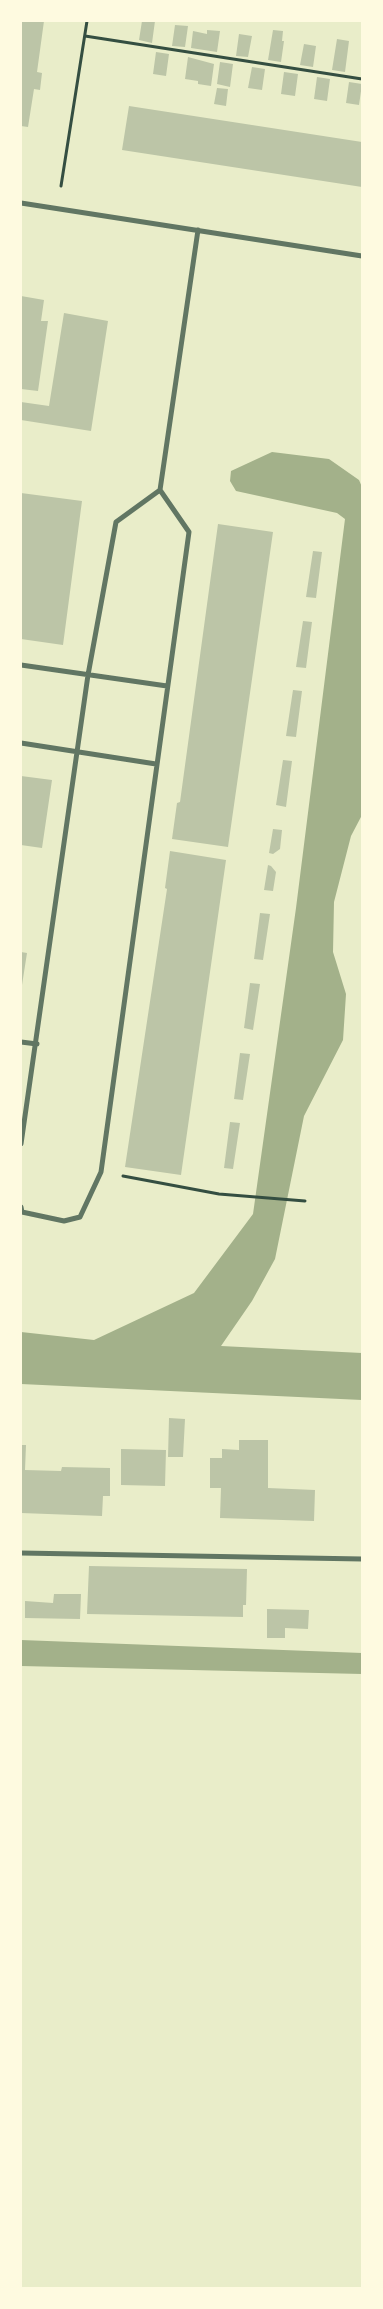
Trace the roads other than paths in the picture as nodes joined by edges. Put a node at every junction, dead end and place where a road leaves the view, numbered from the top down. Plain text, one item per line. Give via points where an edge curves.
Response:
1 (21, 204) edge
2 (198, 230) junction
3 (362, 256) edge
4 (160, 490) junction
5 (21, 665) edge
6 (88, 675) junction
7 (167, 686) junction
8 (21, 743) edge
9 (77, 752) junction
10 (156, 764) junction
11 (21, 1042) edge
12 (37, 1044) junction
13 (21, 1144) edge
14 (21, 1207) edge
15 (21, 1553) edge
16 (362, 1559) edge

1 - 2 street
2 - 3 street
2 - 4 street
4 - 6 street via 116,522
4 - 7 street via 189,532
5 - 6 street
6 - 7 street
6 - 9 street
7 - 10 street
8 - 9 street
9 - 10 street
9 - 12 street
10 - 14 street via 101,1172 80,1217 64,1221 22,1212
11 - 12 street
12 - 13 street
15 - 16 street

